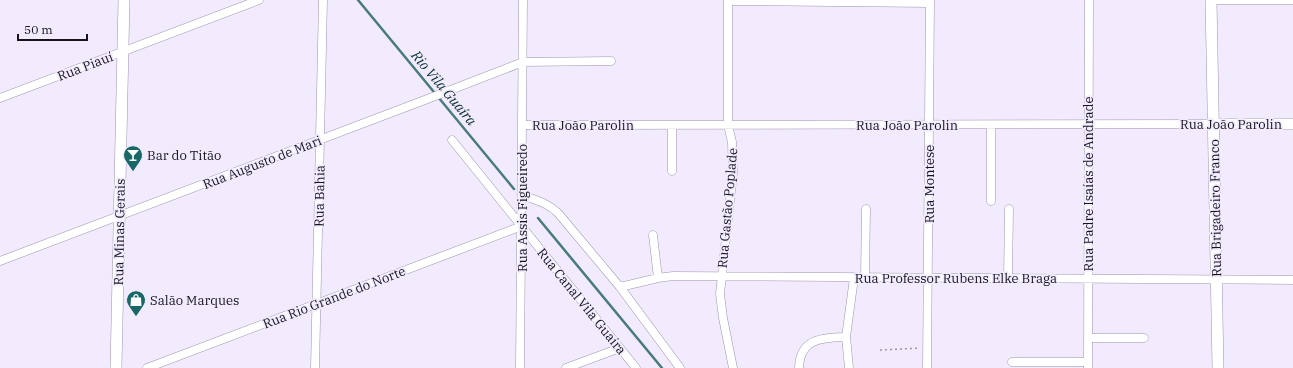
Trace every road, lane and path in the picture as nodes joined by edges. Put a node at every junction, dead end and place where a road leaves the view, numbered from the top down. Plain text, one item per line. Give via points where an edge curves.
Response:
1 (124, 0) edge
2 (259, 0) edge
3 (324, 0) edge
4 (523, 0) edge
5 (728, 0) edge
6 (1089, 0) edge
7 (1211, 0) edge
8 (1293, 0) edge
9 (930, 2) edge
10 (122, 52) junction
11 (611, 61) dead end
12 (523, 62) junction
13 (0, 98) edge
14 (1088, 124) junction
15 (1214, 124) junction
16 (1293, 124) edge
17 (522, 125) junction
18 (672, 125) junction
19 (728, 125) junction
20 (929, 125) junction
21 (991, 125) junction
22 (320, 140) junction
23 (452, 140) dead end
24 (672, 171) dead end
25 (522, 195) junction
26 (991, 201) dead end
27 (866, 209) dead end
28 (1009, 209) dead end
29 (119, 216) junction
30 (522, 226) junction
31 (653, 235) dead end
32 (0, 261) edge
33 (721, 277) junction
34 (658, 278) junction
35 (854, 278) junction
36 (864, 278) junction
37 (928, 278) junction
38 (1008, 278) junction
39 (1088, 279) junction
40 (1217, 280) junction
41 (1293, 280) edge
42 (620, 287) junction
43 (317, 304) junction
44 (846, 336) junction
45 (1088, 338) junction
46 (1144, 338) dead end
47 (928, 347) junction
48 (620, 348) junction
49 (880, 350) dead end
50 (1012, 362) dead end
51 (1088, 365) edge
52 (116, 368) edge
53 (147, 368) edge
54 (315, 368) edge
55 (520, 368) edge
56 (566, 368) edge
57 (636, 368) edge
58 (680, 368) edge
59 (733, 368) edge
60 (799, 368) edge
61 (849, 368) edge
62 (927, 368) edge
63 (1218, 368) edge

1 - 10 main road, Rua Minas Gerais
2 - 10 street, Rua Piauí
3 - 22 street, Rua Bahia
4 - 12 street, Rua Assis Figueiredo
5 - 9 street
5 - 19 street, Rua Gastão Poplade
6 - 14 street, Rua Padre Isaías de Andrade
7 - 8 street
7 - 15 main road, Rua Brigadeiro Franco
9 - 20 street, Rua Montese
10 - 13 street, Rua Piauí
10 - 29 main road, Rua Minas Gerais
11 - 12 street
12 - 17 street, Rua Assis Figueiredo
12 - 22 street, Rua Augusto de Mari
14 - 15 street, Rua João Parolin
14 - 21 street, Rua João Parolin
14 - 39 street, Rua Padre Isaías de Andrade
15 - 16 main road, Rua João Parolin
15 - 40 main road, Rua Brigadeiro Franco
17 - 18 street, Rua João Parolin
17 - 25 street, Rua Assis Figueiredo
18 - 19 street, Rua João Parolin
18 - 24 street
19 - 20 street, Rua João Parolin
19 - 33 street, Rua Gastão Poplade via 732,142 733,172
20 - 21 street, Rua João Parolin
20 - 37 street, Rua Montese
21 - 26 street
22 - 29 street, Rua Augusto de Mari
22 - 43 street, Rua Bahia
23 - 30 street, Rua Canal Vila Guaíra
25 - 30 street, Rua Assis Figueiredo
25 - 42 street via 544,203 558,212
27 - 36 street
28 - 38 street
29 - 32 street, Rua Augusto de Mari
29 - 52 main road, Rua Minas Gerais
30 - 43 street, Rua Rio Grande do Norte
30 - 48 street, Rua Canal Vila Guaíra
30 - 55 street, Rua Assis Figueiredo
31 - 34 street
33 - 34 street, Rua Professor Rubens Elke Braga
33 - 35 street, Rua Professor Rubens Elke Braga
33 - 59 street, Rua Gastão Poplade via 721,304
34 - 42 street, Rua Professor Rubens Elke Braga
35 - 36 street, Rua Professor Rubens Elke Braga
35 - 44 street
36 - 37 street, Rua Professor Rubens Elke Braga
37 - 38 street, Rua Professor Rubens Elke Braga
37 - 47 street, Rua Montese
38 - 39 street, Rua Professor Rubens Elke Braga
39 - 40 street, Rua Professor Rubens Elke Braga
39 - 45 street, Rua Padre Isaías de Andrade
40 - 41 street, Rua Professor Rubens Elke Braga
40 - 63 main road, Rua Brigadeiro Franco
42 - 58 street
43 - 53 street, Rua Rio Grande do Norte
43 - 54 street, Rua Bahia
44 - 60 street via 810,343 801,354
44 - 61 street
45 - 46 street
45 - 51 street, Rua Padre Isaías de Andrade
47 - 49 path
47 - 62 street, Rua Montese
48 - 56 street
48 - 57 street, Rua Canal Vila Guaíra
50 - 51 street

